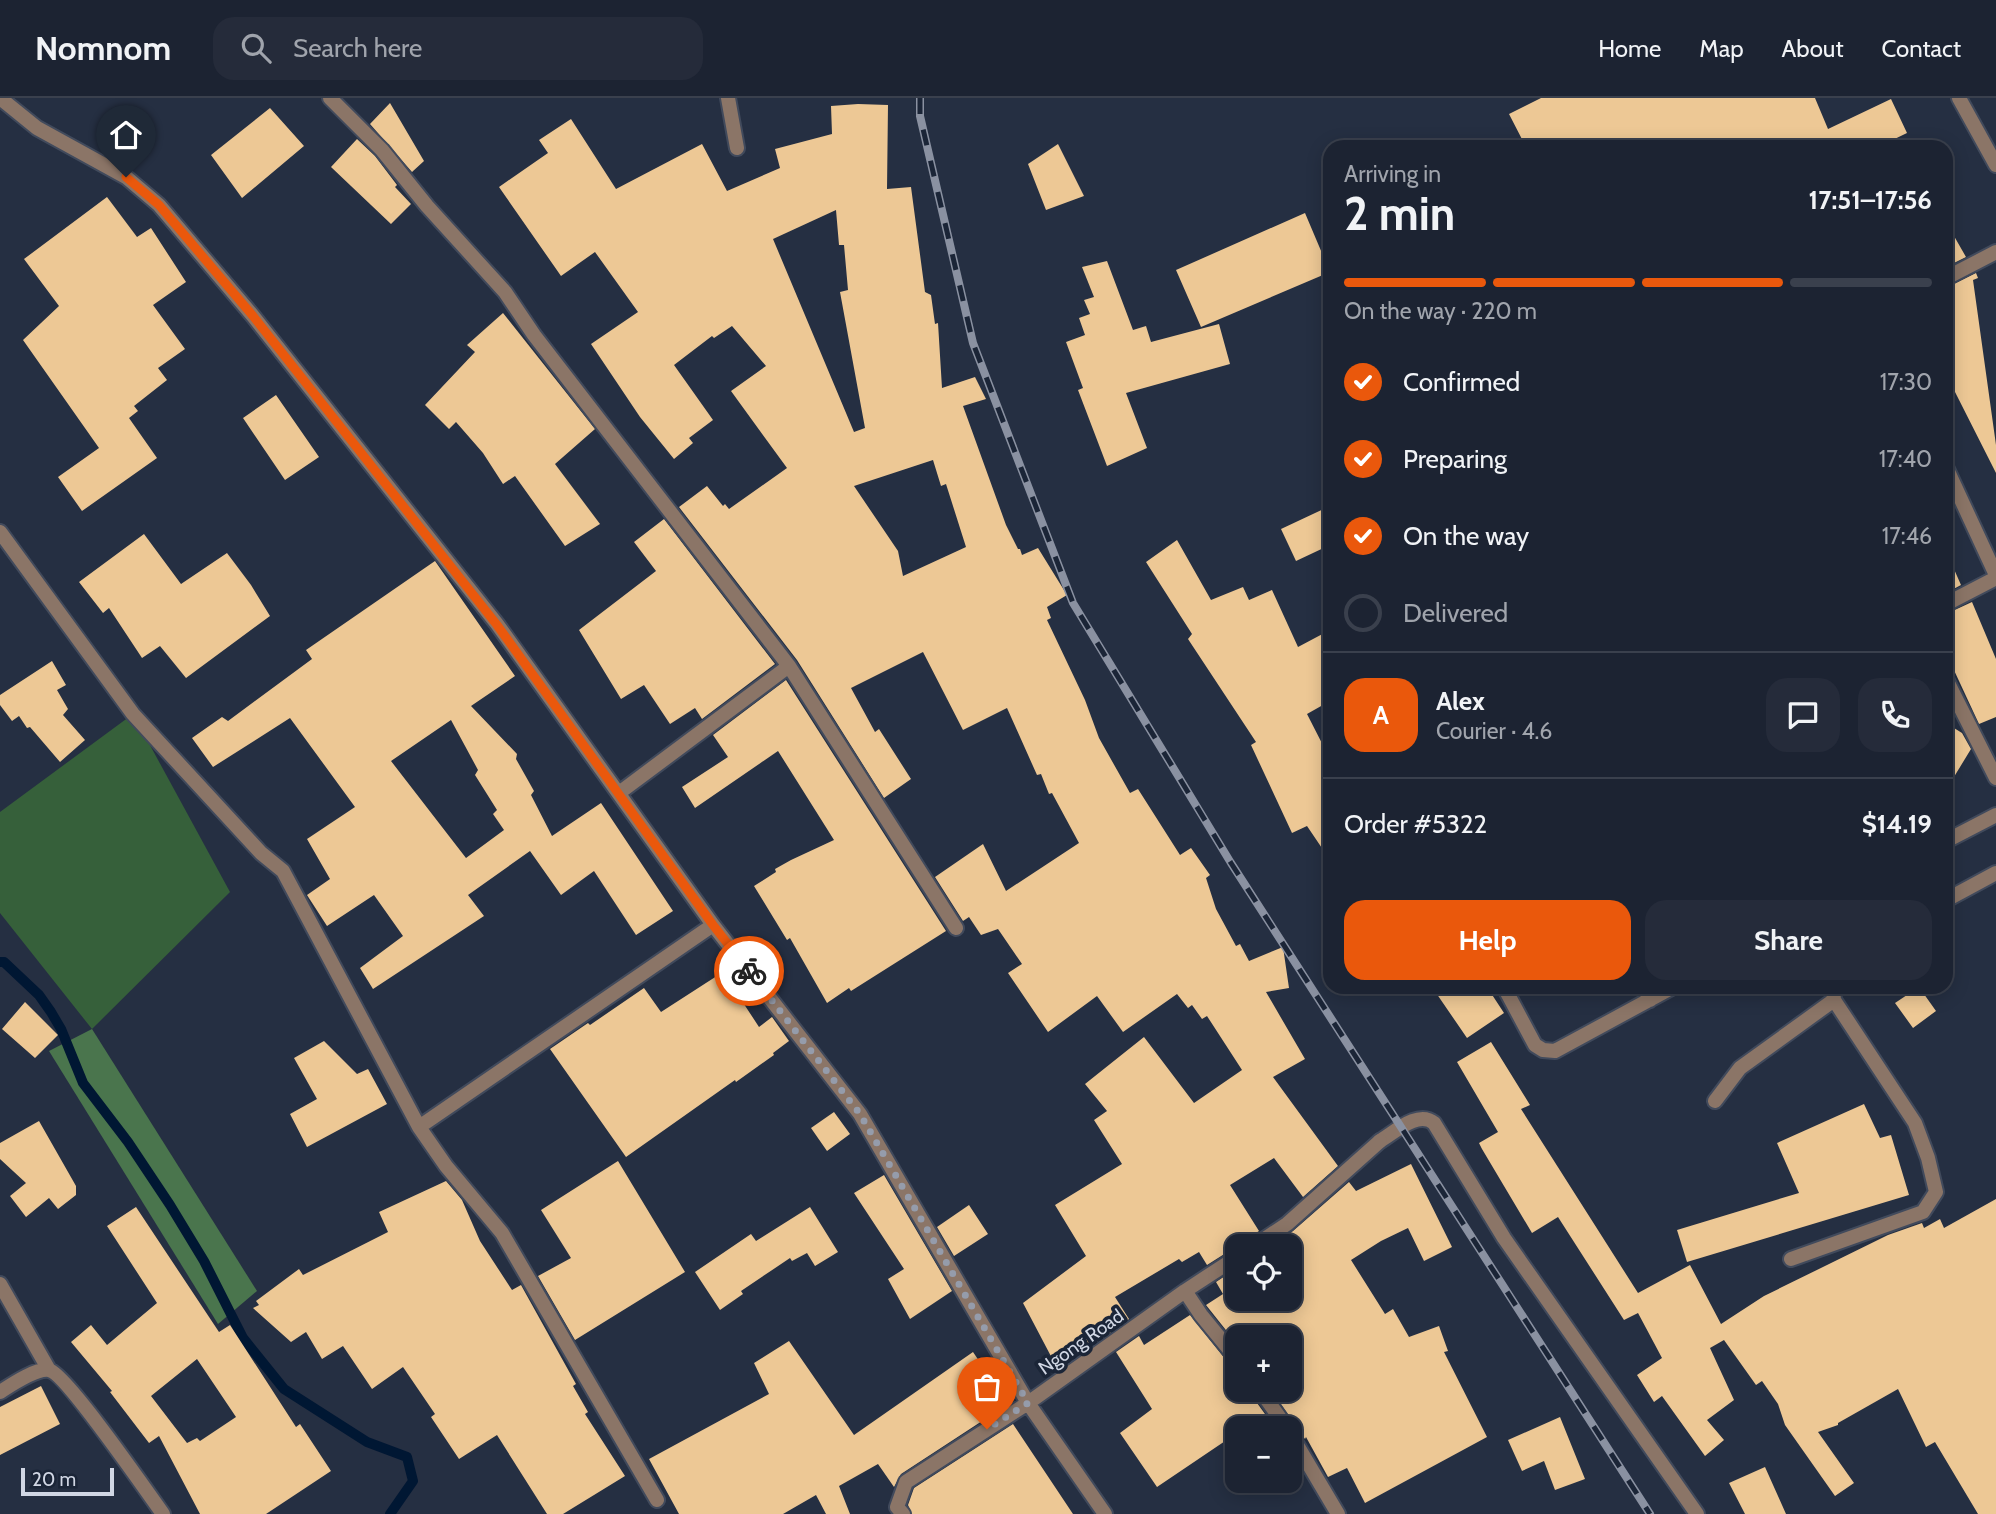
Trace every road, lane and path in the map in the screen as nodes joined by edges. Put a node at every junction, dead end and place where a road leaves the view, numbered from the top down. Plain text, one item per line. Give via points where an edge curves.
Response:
1 (0, 98) edge
2 (330, 98) edge
3 (728, 98) edge
4 (1959, 98) edge
5 (737, 148) dead end
6 (1996, 165) edge
7 (1996, 252) edge
8 (1953, 274) edge
9 (1953, 482) edge
10 (0, 532) edge
11 (1996, 577) edge
12 (1953, 600) edge
13 (789, 666) junction
14 (1953, 694) edge
15 (1996, 778) edge
16 (619, 793) junction
17 (1996, 815) edge
18 (1953, 837) edge
19 (1996, 873) edge
20 (1953, 896) edge
21 (713, 925) junction
22 (956, 928) dead end
23 (1508, 994) edge
24 (1647, 994) edge
25 (1832, 994) edge
26 (1834, 994) edge
27 (1715, 1101) dead end
28 (419, 1127) junction
29 (1272, 1234) edge
30 (1791, 1259) dead end
31 (1225, 1265) edge
32 (0, 1284) edge
33 (1185, 1291) junction
34 (1225, 1344) edge
35 (49, 1370) junction
36 (0, 1392) edge
37 (1028, 1403) junction
38 (1302, 1453) edge
39 (657, 1500) dead end
40 (163, 1514) edge
41 (903, 1514) edge
42 (1105, 1514) edge
43 (1338, 1514) edge
44 (1697, 1514) edge

1 - 16 street via 37,128 126,177 159,205 253,316 497,625
2 - 13 street via 382,149 505,292
3 - 5 street
4 - 6 street
7 - 8 street
9 - 11 street
10 - 28 street via 133,713 261,853 283,871
11 - 12 street
13 - 16 street
13 - 22 street
14 - 15 street
16 - 21 street
17 - 18 street
19 - 20 street
21 - 28 street
21 - 37 street via 860,1114
23 - 24 street via 1535,1045 1555,1051
25 - 27 street via 1740,1068
26 - 30 street via 1915,1123 1936,1192 1923,1212
28 - 39 street via 502,1233
29 - 44 street via 1380,1141 1420,1117 1429,1118 1504,1238
31 - 33 street, Ngong Road
32 - 35 street
33 - 34 street
33 - 37 street, Ngong Road
35 - 36 street
35 - 40 street via 74,1393
37 - 41 street, Ngong Road via 906,1482 897,1507
37 - 42 street
38 - 43 street

